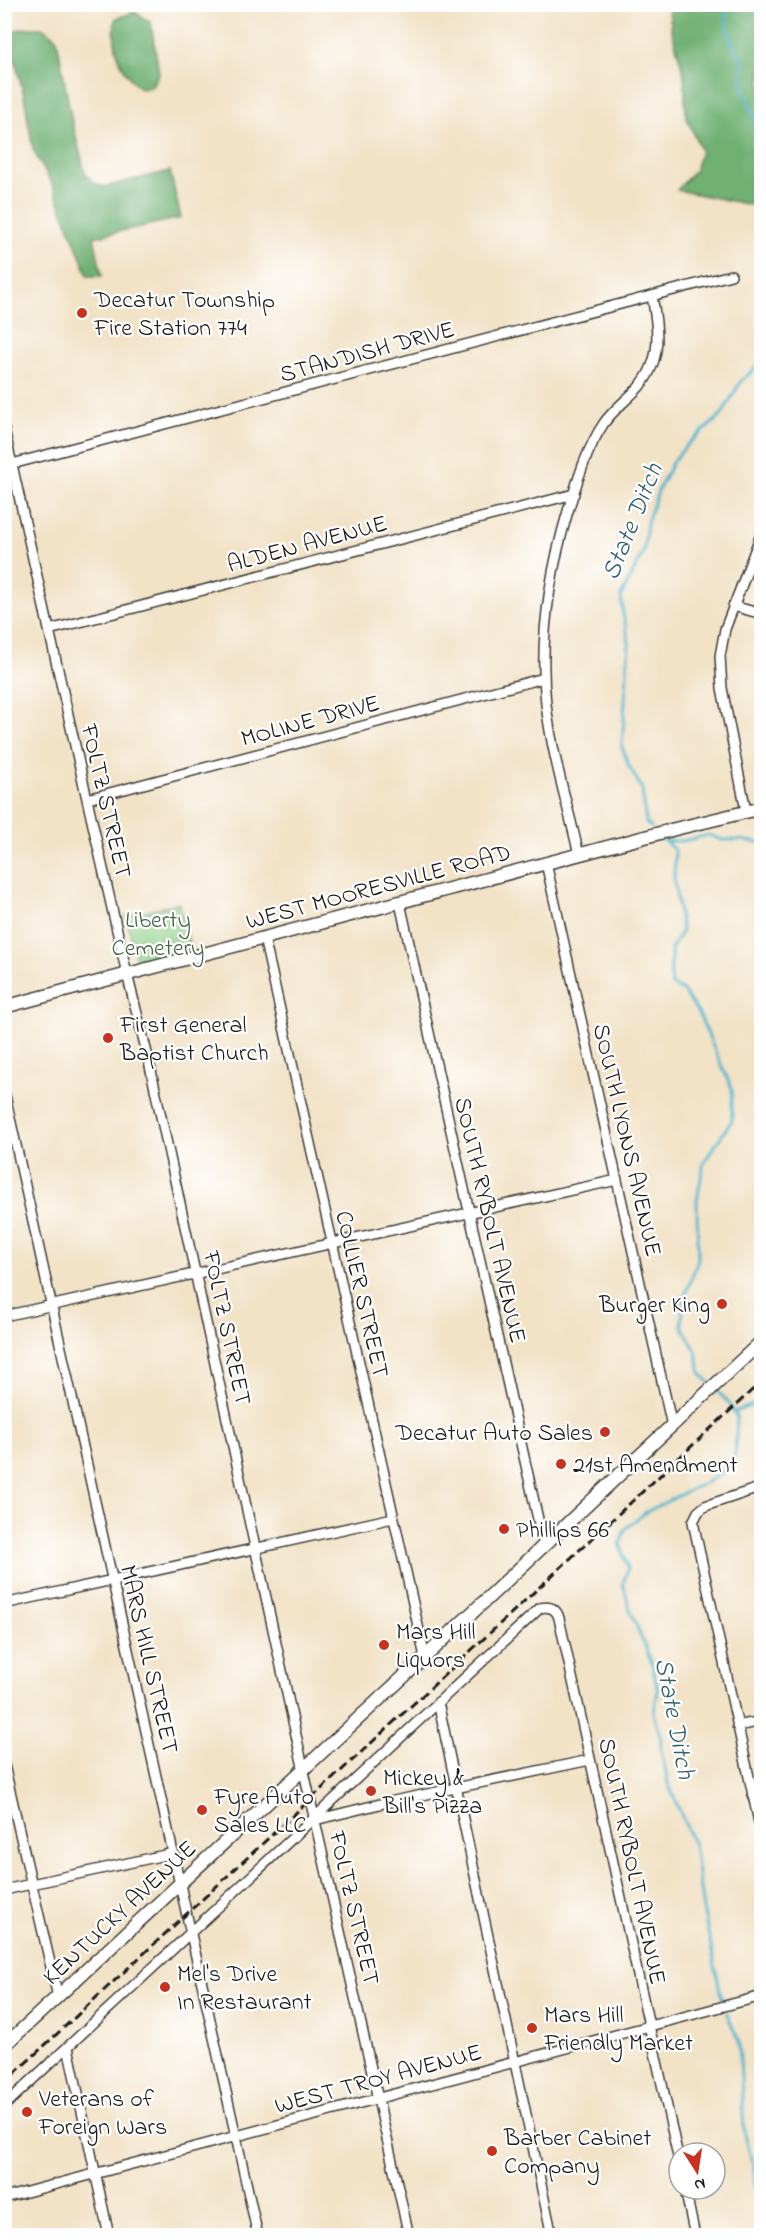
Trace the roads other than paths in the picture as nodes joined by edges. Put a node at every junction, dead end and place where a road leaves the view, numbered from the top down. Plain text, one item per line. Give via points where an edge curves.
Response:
1 (731, 275) dead end
2 (652, 296) junction
3 (4, 429) edge
4 (12, 464) junction
5 (574, 494) junction
6 (762, 532) edge
7 (734, 606) junction
8 (762, 614) edge
9 (49, 630) junction
10 (544, 678) junction
11 (87, 799) junction
12 (762, 808) edge
13 (746, 811) junction
14 (579, 855) junction
15 (546, 864) junction
16 (400, 903) junction
17 (264, 938) junction
18 (127, 974) junction
19 (4, 1007) edge
20 (4, 1091) edge
21 (617, 1180) junction
22 (469, 1213) junction
23 (332, 1244) junction
24 (196, 1273) junction
25 (52, 1305) junction
26 (4, 1316) edge
27 (762, 1341) edge
28 (672, 1426) junction
29 (762, 1487) edge
30 (393, 1518) junction
31 (544, 1546) junction
32 (256, 1548) junction
33 (113, 1580) junction
34 (4, 1604) edge
35 (425, 1658) junction
36 (438, 1702) junction
37 (762, 1721) edge
38 (737, 1726) junction
39 (590, 1760) junction
40 (4, 1765) edge
41 (304, 1769) junction
42 (455, 1788) junction
43 (315, 1818) junction
44 (762, 1836) edge
45 (174, 1853) junction
46 (31, 1884) junction
47 (180, 1884) junction
48 (4, 1890) edge
49 (191, 1931) junction
50 (762, 1996) edge
51 (58, 1997) junction
52 (649, 2026) junction
53 (4, 2046) edge
54 (68, 2047) junction
55 (514, 2062) junction
56 (378, 2098) junction
57 (4, 2106) edge
58 (236, 2136) junction
59 (674, 2141) edge
60 (96, 2174) junction
61 (4, 2198) edge
62 (688, 2201) edge
63 (109, 2235) edge
64 (258, 2235) edge
65 (408, 2235) edge
66 (552, 2235) edge
67 (695, 2235) edge

1 - 2 street, STANDISH DRIVE
2 - 4 street, STANDISH DRIVE
2 - 5 street via 658,338 653,364 640,387 599,432
3 - 4 street, FOLTZ STREET
4 - 9 street, FOLTZ STREET
5 - 9 street, ALDEN AVENUE
5 - 10 street via 553,573
6 - 7 street
7 - 8 street
7 - 13 street via 722,643 721,675
9 - 11 street, FOLTZ STREET
10 - 11 street, MOLINE DRIVE
10 - 14 street via 549,723
11 - 18 street, FOLTZ STREET
12 - 13 main road, WEST MOORESVILLE ROAD
13 - 14 main road, WEST MOORESVILLE ROAD
14 - 15 main road, WEST MOORESVILLE ROAD
15 - 16 main road, WEST MOORESVILLE ROAD
15 - 21 street, SOUTH LYONS AVENUE
16 - 17 main road, WEST MOORESVILLE ROAD
16 - 22 street, SOUTH RYBOLT AVENUE
17 - 18 main road, WEST MOORESVILLE ROAD
17 - 23 street, COLLIER STREET
18 - 19 main road, WEST MOORESVILLE ROAD
18 - 24 street, FOLTZ STREET
20 - 25 street, MARS HILL STREET
21 - 22 street
21 - 28 street, SOUTH LYONS AVENUE
22 - 23 street
22 - 31 street, SOUTH RYBOLT AVENUE
23 - 24 street
23 - 30 street, COLLIER STREET
24 - 25 street
24 - 32 street, FOLTZ STREET
25 - 26 street
25 - 33 street, MARS HILL STREET
27 - 28 main road, KENTUCKY AVENUE
28 - 31 main road, KENTUCKY AVENUE
29 - 38 street via 705,1506 693,1522
30 - 32 street
30 - 35 street, COLLIER STREET
31 - 35 main road, KENTUCKY AVENUE
32 - 33 street
32 - 41 street, FOLTZ STREET
33 - 34 street
33 - 45 street, MARS HILL STREET
35 - 41 main road, KENTUCKY AVENUE
36 - 39 street, SOUTH RYBOLT AVENUE via 540,1608 550,1608 559,1618
36 - 42 street
36 - 43 street
37 - 38 street
38 - 44 street
39 - 42 street
39 - 52 street, SOUTH RYBOLT AVENUE
40 - 46 street
41 - 43 street, FOLTZ STREET
41 - 47 main road, KENTUCKY AVENUE
42 - 43 street
42 - 55 street
43 - 49 street
43 - 56 street, FOLTZ STREET
45 - 46 street
45 - 47 street, MARS HILL STREET
46 - 48 street
46 - 51 street
47 - 49 street, MARS HILL STREET
47 - 51 main road, KENTUCKY AVENUE
49 - 54 street
49 - 58 street, MARS HILL STREET
50 - 52 street, WEST TROY AVENUE
51 - 53 main road, KENTUCKY AVENUE
52 - 55 street, WEST TROY AVENUE
52 - 59 street, SOUTH RYBOLT AVENUE
54 - 57 street
54 - 60 street
55 - 56 street, WEST TROY AVENUE
55 - 66 street
56 - 58 street, WEST TROY AVENUE
56 - 65 street, FOLTZ STREET
58 - 60 street, WEST TROY AVENUE
58 - 64 street, MARS HILL STREET
60 - 61 street, WEST TROY AVENUE
60 - 63 street
62 - 67 street

